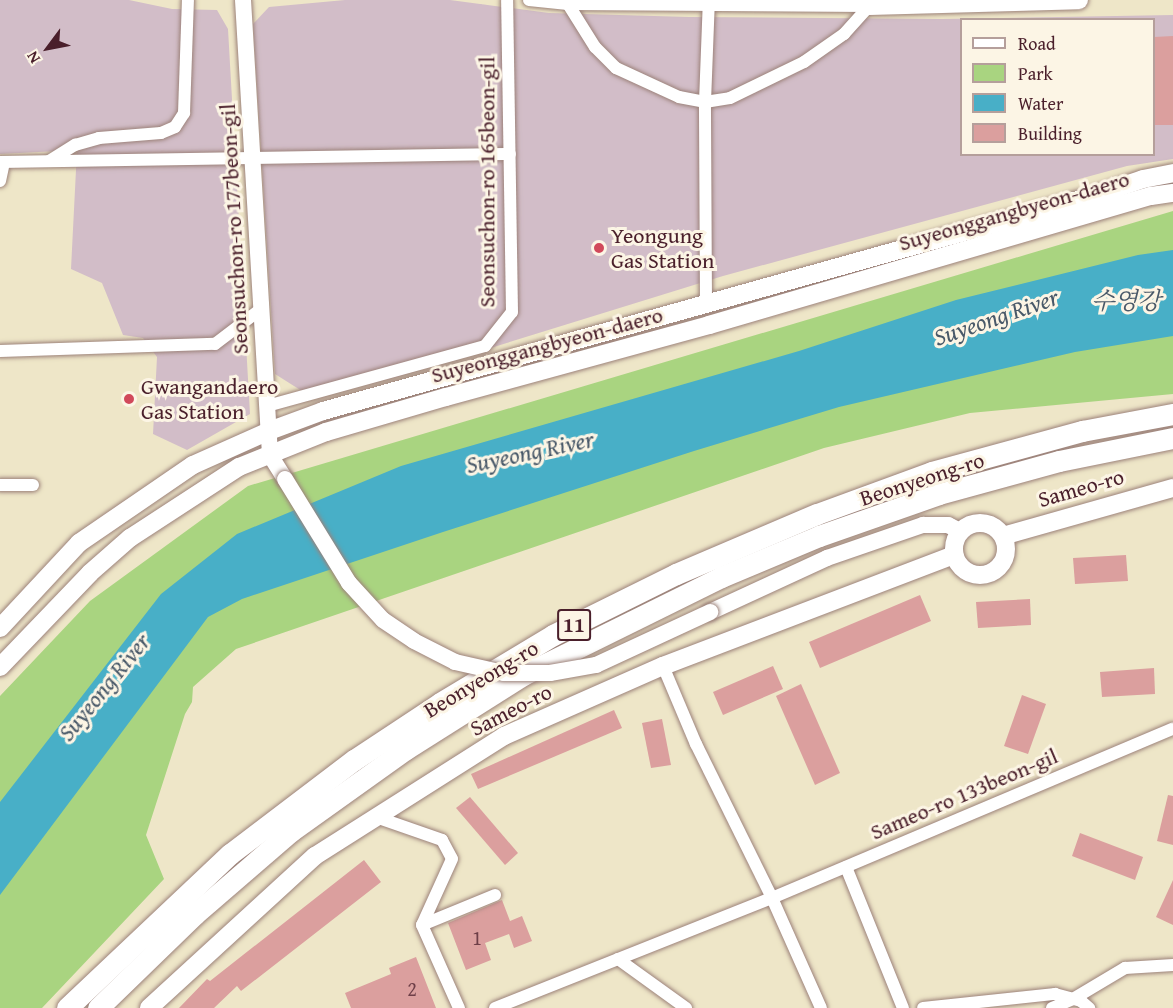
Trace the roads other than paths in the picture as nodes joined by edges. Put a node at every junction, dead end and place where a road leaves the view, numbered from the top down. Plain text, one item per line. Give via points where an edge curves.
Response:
1 (188, 0) edge
2 (243, 0) edge
3 (507, 0) edge
4 (529, 0) edge
5 (1079, 0) edge
6 (709, 3) edge
7 (568, 4) junction
8 (869, 6) junction
9 (705, 102) junction
10 (510, 154) junction
11 (252, 158) junction
12 (48, 161) junction
13 (2, 162) edge
14 (1173, 173) edge
15 (0, 181) edge
16 (1173, 192) edge
17 (706, 305) junction
18 (261, 309) junction
19 (0, 351) edge
20 (267, 406) junction
21 (1173, 414) edge
22 (269, 431) junction
23 (1173, 438) edge
24 (270, 455) junction
25 (33, 484) dead end
26 (0, 485) edge
27 (1173, 488) edge
28 (960, 531) junction
29 (1003, 536) junction
30 (954, 555) junction
31 (0, 628) edge
32 (663, 666) junction
33 (0, 667) edge
34 (1173, 729) edge
35 (376, 818) junction
36 (846, 867) junction
37 (495, 895) dead end
38 (772, 898) junction
39 (422, 925) junction
40 (618, 959) junction
41 (1173, 965) edge
42 (1073, 999) junction
43 (67, 1008) edge
44 (98, 1008) edge
45 (149, 1008) edge
46 (459, 1008) edge
47 (495, 1008) edge
48 (686, 1008) edge
49 (821, 1008) edge
50 (903, 1008) edge
51 (923, 1008) edge
52 (1052, 1008) edge
53 (1089, 1008) edge

1 - 12 street via 184,113 175,127 161,133 99,138 75,145
2 - 11 street, Seonsuchon-ro 177beon-gil
3 - 10 street, Seonsuchon-ro 165beon-gil
4 - 7 street
5 - 8 main road
6 - 7 street
6 - 8 street
6 - 9 street
7 - 9 street via 595,47 616,68 679,97
8 - 9 street via 844,34 804,63 730,98
9 - 17 street
10 - 11 street
10 - 20 street, Seonsuchon-ro 165beon-gil via 512,312 485,346
11 - 12 street
11 - 18 street, Seonsuchon-ro 177beon-gil
12 - 13 street
13 - 15 street
14 - 17 main road, Suyeonggangbyeon-daero
16 - 24 main road, Suyeonggangbyeon-daero via 446,397 326,432
17 - 22 main road, Suyeonggangbyeon-daero via 323,411
18 - 19 street via 215,344
18 - 20 street, Seonsuchon-ro 177beon-gil
20 - 22 street, Seonsuchon-ro 177beon-gil
21 - 43 highway, Beonyeong-ro / 11 via 1082,431 932,472 817,514 687,569 553,635 354,760 230,854
22 - 24 street, Seonsuchon-ro 177beon-gil
22 - 31 main road, Suyeonggangbyeon-daero via 193,465 79,543
23 - 44 highway, Beonyeong-ro / 11 via 1059,461 939,494 819,536 710,582 523,675 406,749 291,831 195,914
24 - 28 street, bridge via 343,574 382,620 455,662 504,673 550,673 596,665 827,558 923,525 948,525
24 - 33 main road, Suyeonggangbyeon-daero via 239,467 130,538 90,573
25 - 26 street
27 - 29 main road, Sameo-ro
28 - 29 main road via 983,523
28 - 30 main road
29 - 30 main road via 1002,563 988,574 970,573
30 - 32 main road, Sameo-ro
32 - 35 main road, Sameo-ro via 504,736
32 - 38 street via 696,744
34 - 36 street, Sameo-ro 133beon-gil
35 - 39 street via 442,840 452,859
35 - 45 main road, Sameo-ro via 315,856
36 - 38 street, Sameo-ro 133beon-gil
36 - 50 street
37 - 39 street
38 - 40 street, Sameo-ro 133beon-gil
38 - 49 street
39 - 46 street
40 - 47 street, Sameo-ro 133beon-gil
40 - 48 street
41 - 42 street via 1125,968
42 - 51 street via 1054,994
42 - 52 street
42 - 53 street

